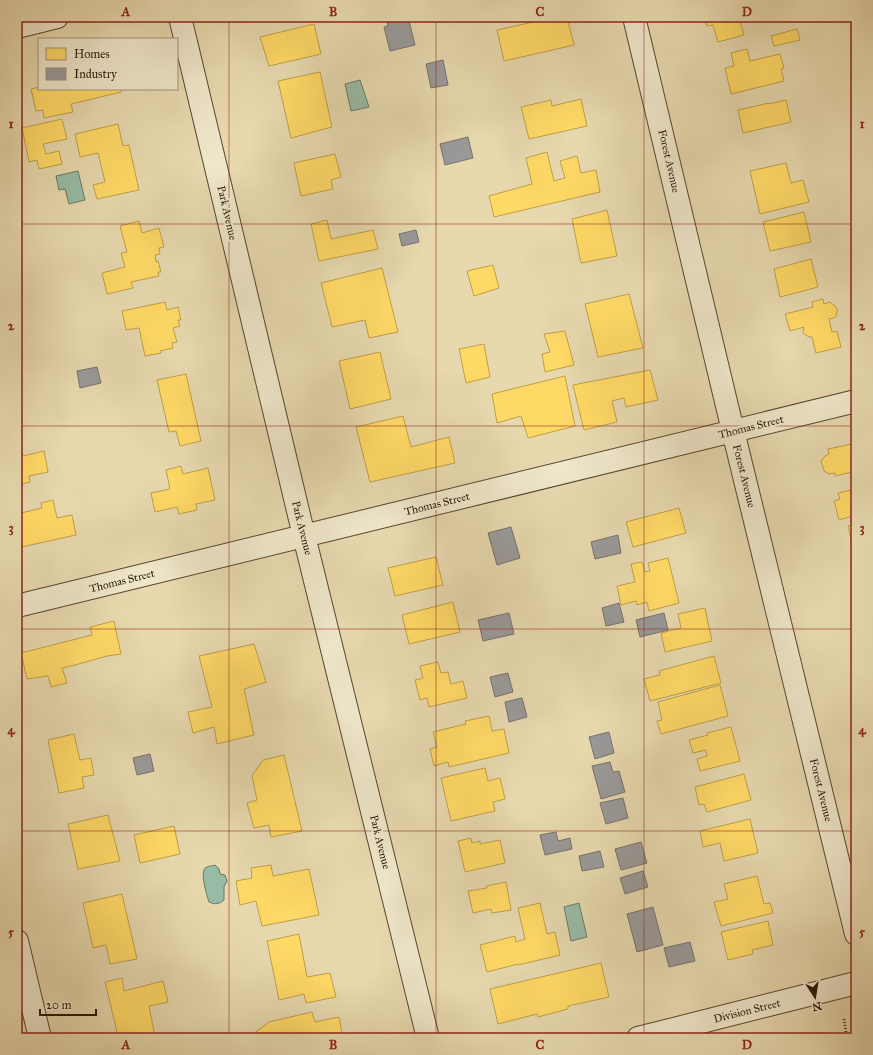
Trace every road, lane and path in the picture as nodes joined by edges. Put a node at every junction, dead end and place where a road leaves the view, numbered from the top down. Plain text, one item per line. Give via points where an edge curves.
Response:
1 (56, 17) edge
2 (180, 17) edge
3 (634, 17) edge
4 (17, 27) edge
5 (856, 401) edge
6 (733, 431) junction
7 (304, 536) junction
8 (17, 606) edge
9 (856, 934) edge
10 (17, 941) edge
11 (856, 983) edge
12 (844, 1019) dead end
13 (40, 1038) edge
14 (428, 1038) edge
15 (638, 1038) edge
16 (848, 1038) edge

1 - 4 street
2 - 7 street, Park Avenue
3 - 6 street, Forest Avenue
5 - 6 street, Thomas Street
6 - 7 street, Thomas Street
6 - 9 street, Forest Avenue
7 - 8 street, Thomas Street
7 - 14 street, Park Avenue
10 - 13 street
11 - 15 street, Division Street
12 - 16 path

